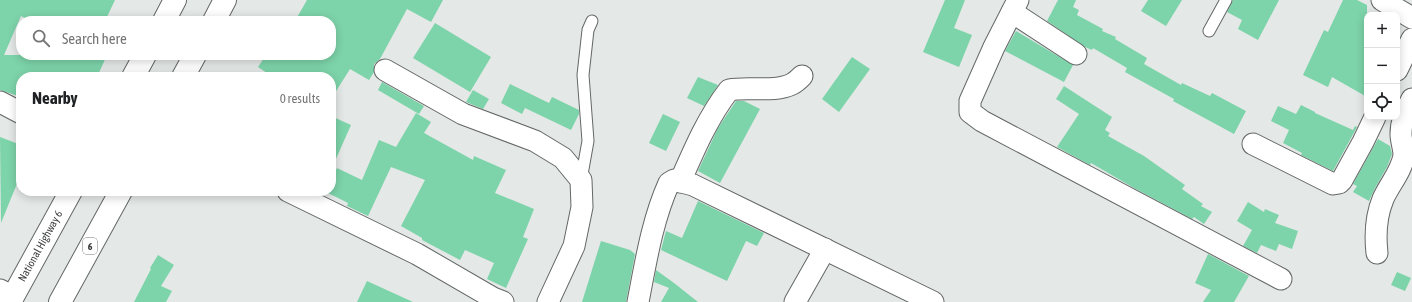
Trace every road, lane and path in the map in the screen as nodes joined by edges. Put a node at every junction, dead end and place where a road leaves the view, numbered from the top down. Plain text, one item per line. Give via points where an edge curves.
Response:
1 (175, 0) edge
2 (225, 0) edge
3 (1226, 0) edge
4 (1382, 0) edge
5 (1015, 6) edge
6 (167, 16) edge
7 (217, 16) edge
8 (1412, 18) edge
9 (592, 21) dead end
10 (1209, 31) dead end
11 (1412, 38) edge
12 (1076, 54) dead end
13 (142, 60) edge
14 (192, 60) edge
15 (1400, 64) edge
16 (385, 70) dead end
17 (136, 72) edge
18 (186, 72) edge
19 (802, 76) dead end
20 (1412, 99) edge
21 (0, 102) edge
22 (16, 110) edge
23 (1374, 120) edge
24 (1253, 144) dead end
25 (581, 180) junction
26 (680, 182) junction
27 (68, 196) edge
28 (117, 196) edge
29 (298, 196) edge
30 (825, 249) junction
31 (1377, 253) dead end
32 (1281, 279) dead end
33 (8, 296) edge
34 (60, 302) edge
35 (503, 302) edge
36 (548, 302) edge
37 (638, 302) edge
38 (795, 302) edge
39 (933, 302) edge

1 - 6 main road
2 - 7 main road
3 - 10 lane
4 - 8 street
5 - 12 street
5 - 32 street via 970,101 970,112 988,125
9 - 25 lane via 588,30 583,75 588,141
11 - 15 street
13 - 17 main road
14 - 18 main road
16 - 25 street via 463,114 535,141 563,158
19 - 26 street via 793,84 781,88 729,90 692,154
20 - 31 street via 1403,117 1402,163 1379,210
21 - 22 street
23 - 24 street via 1337,184
25 - 36 street via 582,206 574,246
26 - 30 street via 693,185
26 - 37 street via 674,180 670,183 660,206 650,238
27 - 33 main road, National Highway 6
28 - 34 main road, 6
29 - 35 street via 417,254
30 - 38 street
30 - 39 street

